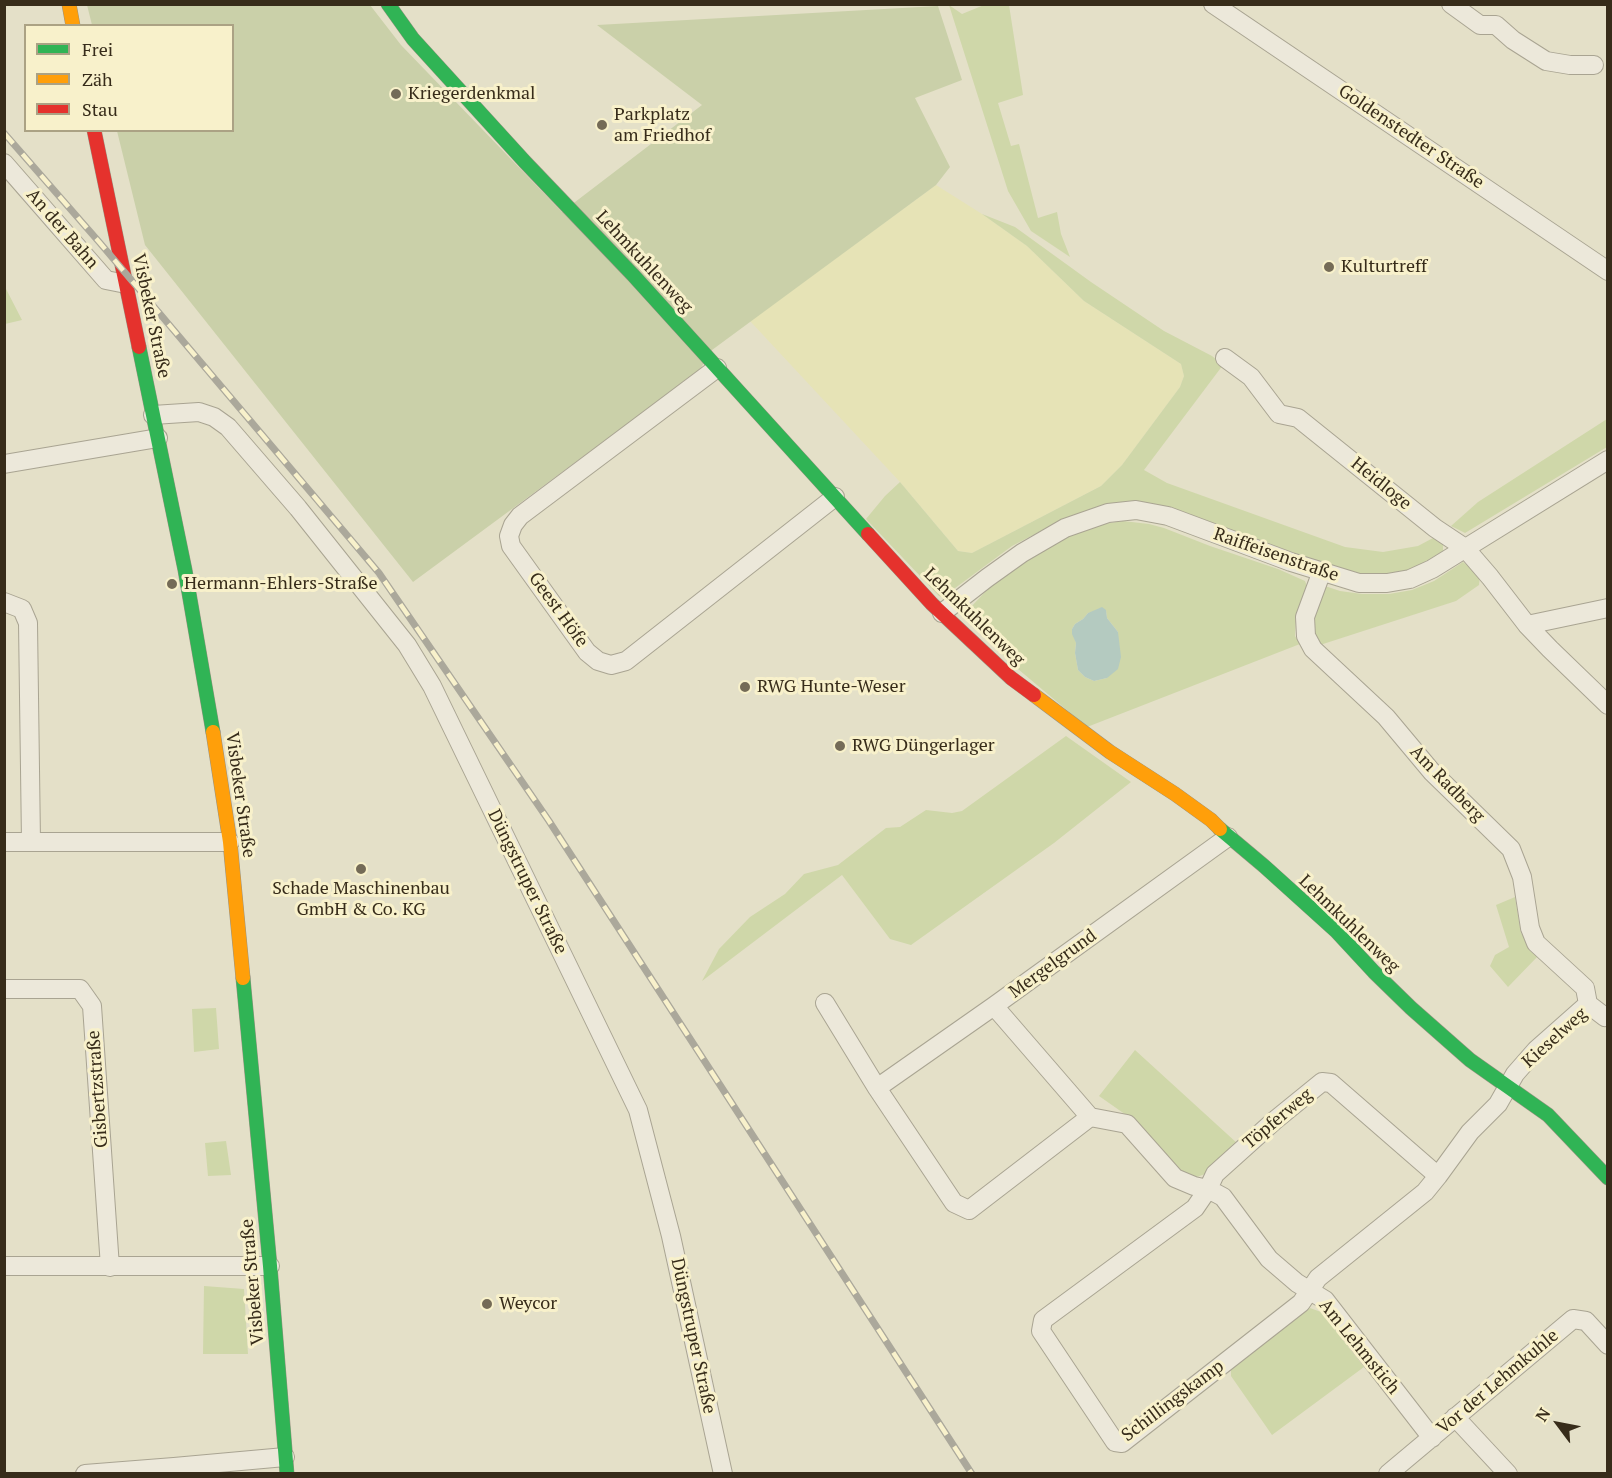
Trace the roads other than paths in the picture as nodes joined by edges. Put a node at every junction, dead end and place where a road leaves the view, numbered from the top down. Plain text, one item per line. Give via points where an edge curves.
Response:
1 (69, 4) edge
2 (388, 4) edge
3 (1213, 4) edge
4 (1451, 4) edge
5 (73, 24) edge
6 (1594, 65) dead end
7 (94, 132) edge
8 (4, 163) edge
9 (1608, 271) edge
10 (126, 284) junction
11 (1225, 358) dead end
12 (717, 368) junction
13 (153, 415) junction
14 (158, 438) junction
15 (1608, 460) edge
16 (4, 464) edge
17 (835, 497) junction
18 (1465, 548) junction
19 (1322, 571) junction
20 (4, 602) edge
21 (1608, 608) edge
22 (942, 613) junction
23 (1527, 625) junction
24 (1608, 705) edge
25 (1228, 837) junction
26 (4, 842) edge
27 (31, 842) junction
28 (230, 842) junction
29 (4, 989) edge
30 (825, 1004) dead end
31 (1588, 1004) junction
32 (994, 1006) junction
33 (1608, 1015) edge
34 (1507, 1087) junction
35 (877, 1088) junction
36 (1090, 1117) junction
37 (1438, 1176) junction
38 (1608, 1178) edge
39 (1208, 1189) junction
40 (4, 1266) edge
41 (270, 1266) junction
42 (110, 1267) junction
43 (1310, 1291) junction
44 (1608, 1345) edge
45 (1455, 1417) junction
46 (1432, 1437) junction
47 (286, 1465) edge
48 (85, 1473) edge
49 (723, 1473) edge
50 (1388, 1473) edge
51 (1508, 1473) edge

1 - 5 street
2 - 12 street, Lehmkuhlenweg via 413,39
3 - 9 street, Goldenstedter Straße
4 - 6 street via 1480,25 1496,25 1546,61
7 - 10 street, Visbeker Straße
8 - 10 street, An der Bahn via 106,280
10 - 13 street, Visbeker Straße
11 - 18 street, Heidloge via 1251,377 1279,414 1298,418
12 - 17 street, Lehmkuhlenweg
12 - 17 street, Geest Höfe via 513,525 511,546 587,652 598,662 626,661
13 - 14 street, Visbeker Straße
13 - 49 street, Düngstruper Straße via 199,412 228,428 298,508 407,645 432,686 638,1110 671,1236
14 - 16 street
14 - 28 street, Visbeker Straße via 209,704
15 - 18 street, Raiffeisenstraße
17 - 22 street, Lehmkuhlenweg
18 - 19 street, Raiffeisenstraße via 1410,579 1387,583 1359,583
18 - 23 street, Heidloge
19 - 22 street, Raiffeisenstraße via 1168,516 1136,510 1108,513 1065,528 1031,548
19 - 31 street, Am Radberg via 1305,617 1306,636 1313,650 1386,717 1432,772 1511,849 1522,877 1536,943 1585,988
20 - 27 street via 22,609 28,623
21 - 23 street
22 - 25 street, Lehmkuhlenweg via 1011,678 1110,752 1175,794
23 - 24 street, Heidloge
25 - 32 street, Mergelgrund
25 - 34 street, Lehmkuhlenweg via 1336,931 1428,1023
26 - 27 street
27 - 28 street
28 - 41 street, Visbeker Straße
29 - 42 street, Gisbertzstraße via 80,989 92,1006
30 - 35 street
31 - 33 street, Kieselweg via 1605,1017
31 - 34 street, Kieselweg via 1536,1050
32 - 35 street, Mergelgrund
32 - 36 street
34 - 37 street via 1498,1104 1470,1132
34 - 38 street, Lehmkuhlenweg via 1548,1115
35 - 36 street via 954,1203 969,1210
36 - 39 street, Am Lehmstich via 1127,1124 1175,1178
37 - 39 street, Töpferweg via 1331,1083 1322,1082 1215,1174
37 - 43 street via 1425,1192 1318,1278
39 - 43 street, Am Lehmstich via 1223,1197 1269,1259
39 - 43 street, Schillingskamp via 1195,1208 1043,1320 1041,1331 1115,1442 1122,1443 1301,1303
40 - 42 street
41 - 42 street
41 - 47 street, Visbeker Straße
43 - 46 street, Am Lehmstich via 1325,1300
44 - 45 street, Vor der Lehmkuhle via 1586,1322 1573,1319
45 - 46 street, Vor der Lehmkuhle
45 - 51 street
46 - 50 street, Vor der Lehmkuhle
47 - 48 street

